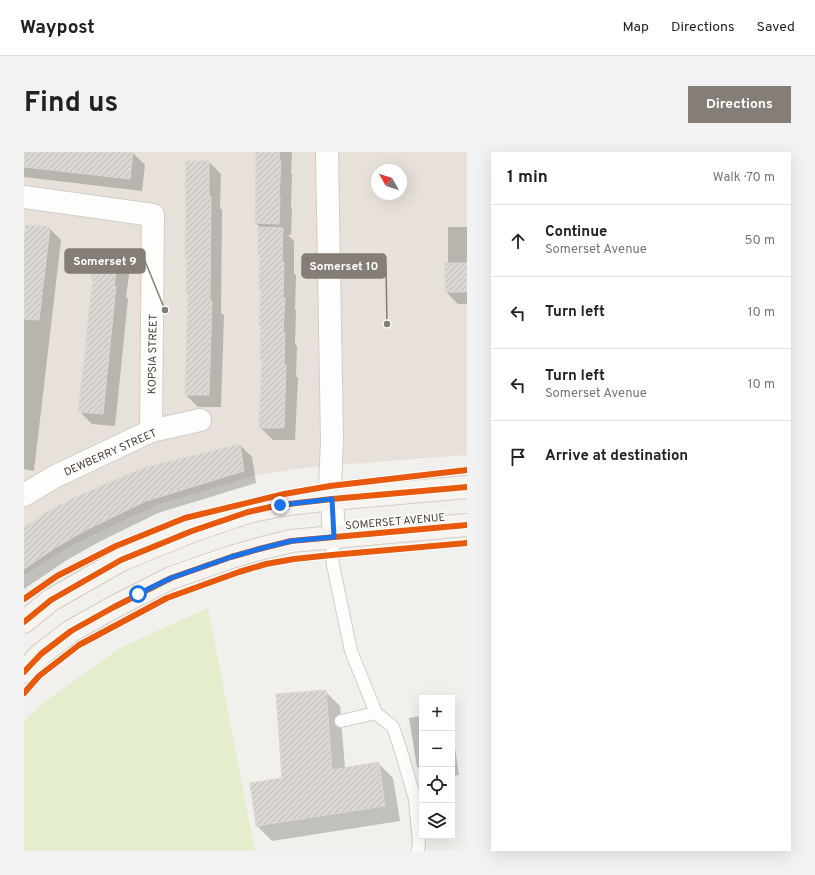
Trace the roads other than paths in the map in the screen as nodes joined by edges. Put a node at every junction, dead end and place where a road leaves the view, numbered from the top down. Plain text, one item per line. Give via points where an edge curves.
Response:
1 (327, 152) edge
2 (24, 197) edge
3 (200, 420) dead end
4 (150, 431) junction
5 (467, 487) edge
6 (24, 495) edge
7 (332, 499) junction
8 (467, 525) edge
9 (334, 537) junction
10 (24, 622) edge
11 (24, 672) edge
12 (376, 713) junction
13 (341, 721) dead end
14 (418, 851) edge

1 - 7 street
2 - 4 street, KOPSIA STREET via 154,215
3 - 4 street, DEWBERRY STREET
4 - 6 street, DEWBERRY STREET via 54,477
5 - 7 street
7 - 9 street
7 - 10 street via 280,505 248,512 192,531 120,560 51,600
8 - 9 street, SOMERSET AVENUE
9 - 11 street, SOMERSET AVENUE via 291,541 259,549 171,578 71,631 41,654
9 - 12 lane via 333,565 351,651
12 - 13 lane
12 - 14 lane via 393,727 401,751 415,799 420,842

